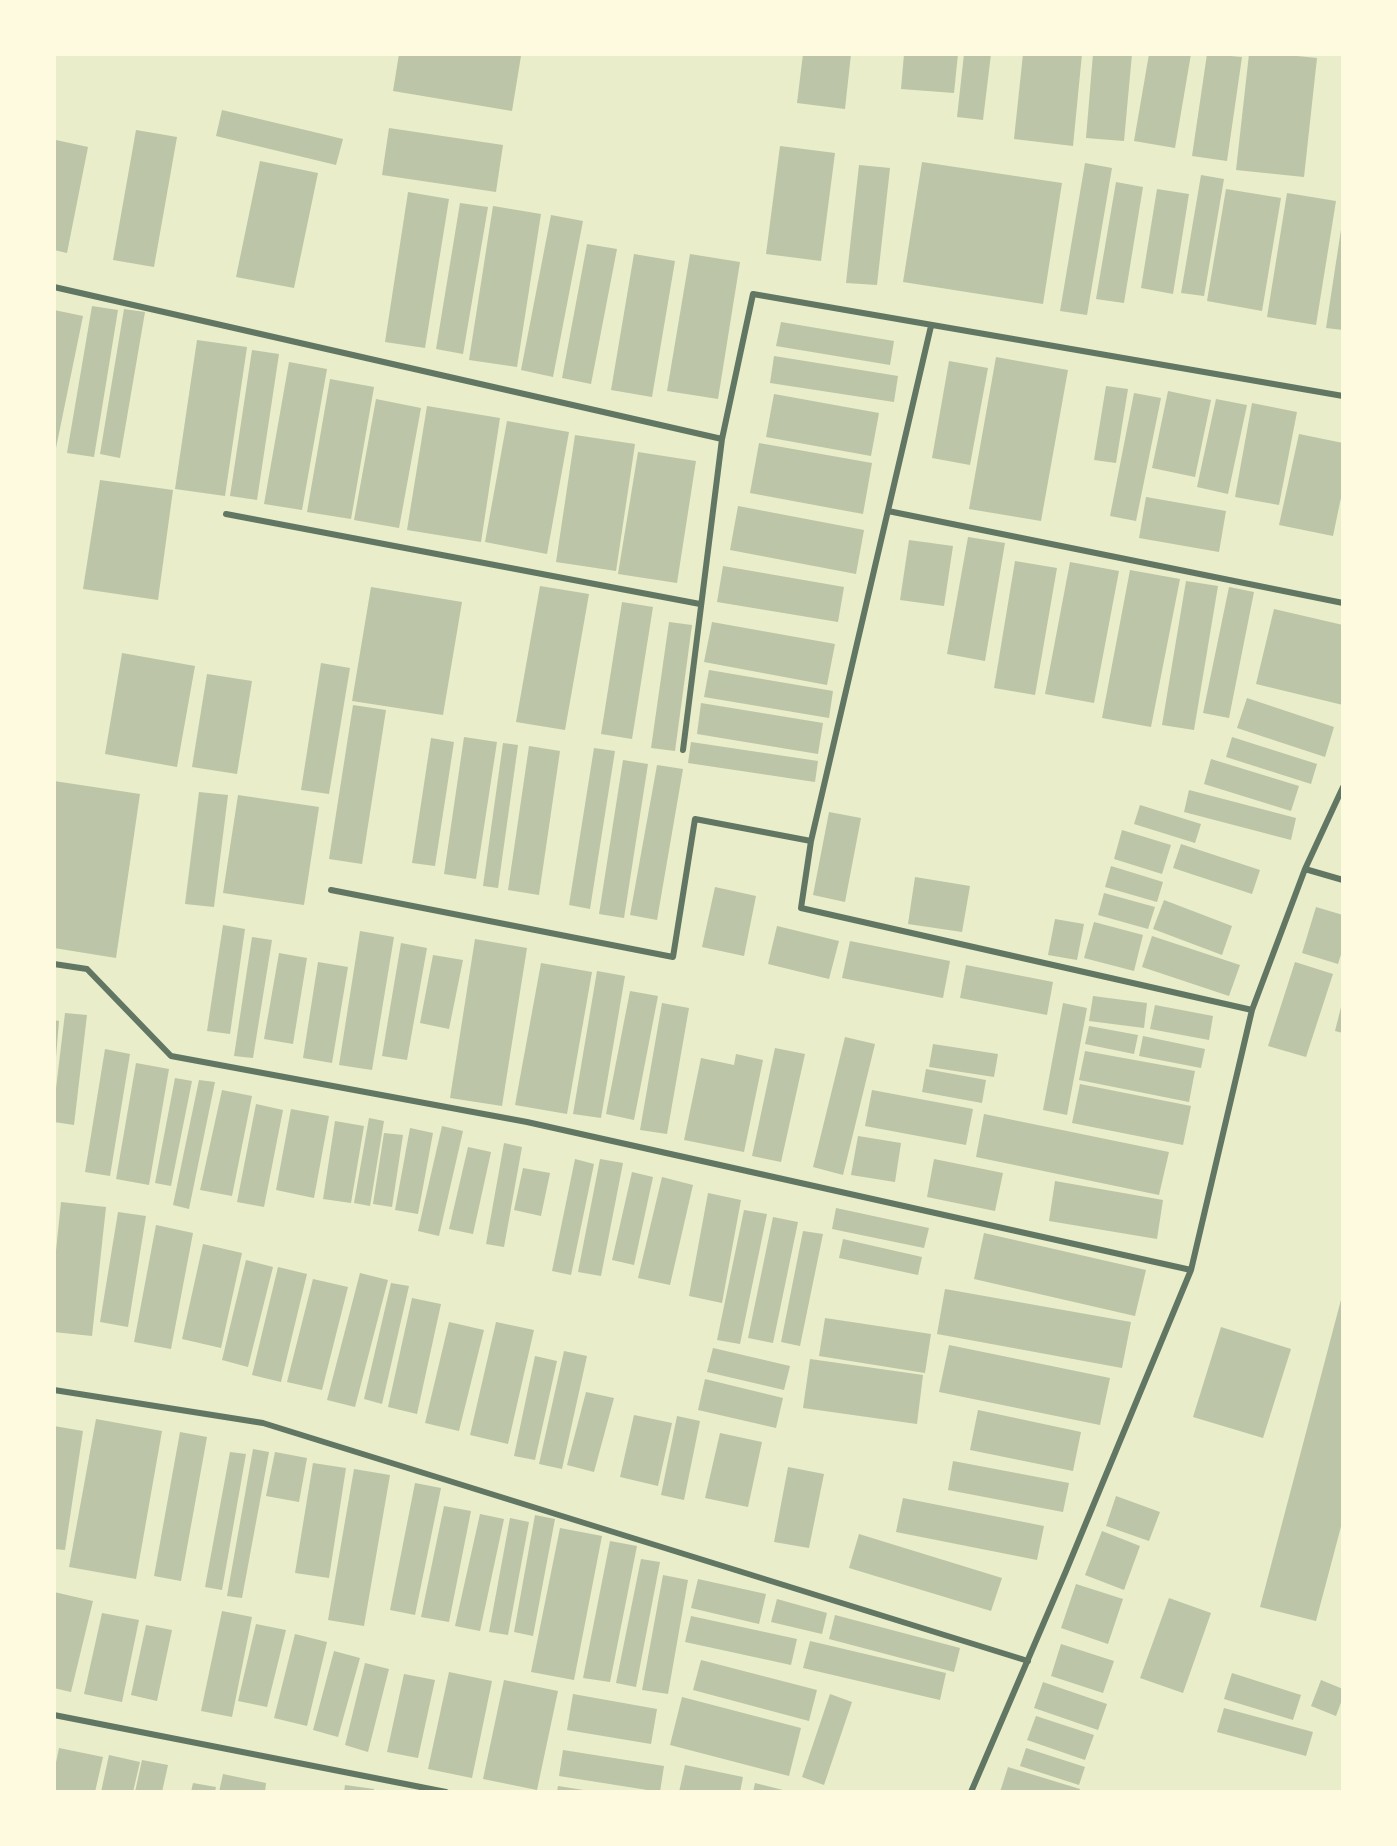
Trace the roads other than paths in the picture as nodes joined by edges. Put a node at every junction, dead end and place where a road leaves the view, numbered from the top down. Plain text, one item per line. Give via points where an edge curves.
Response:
1 (54, 287) edge
2 (931, 326) junction
3 (1343, 396) edge
4 (722, 439) junction
5 (888, 511) junction
6 (226, 513) dead end
7 (1343, 603) edge
8 (700, 604) junction
9 (683, 750) dead end
10 (1343, 787) edge
11 (811, 841) junction
12 (1305, 869) junction
13 (1343, 880) edge
14 (332, 890) dead end
15 (54, 964) edge
16 (1252, 1010) junction
17 (1191, 1270) junction
18 (54, 1390) edge
19 (1028, 1661) junction
20 (54, 1715) edge
21 (446, 1792) edge
22 (971, 1792) edge

1 - 4 street
2 - 3 street
2 - 4 street via 753,294
2 - 5 street
4 - 8 street
5 - 7 street
5 - 11 street
6 - 8 street
8 - 9 street
10 - 12 street
11 - 14 street via 695,819 673,957
11 - 16 street via 801,908
12 - 13 street
12 - 16 street
15 - 17 street via 87,969 171,1056 527,1122
16 - 17 street
17 - 19 street
18 - 19 street via 263,1423
19 - 22 street
20 - 21 street

